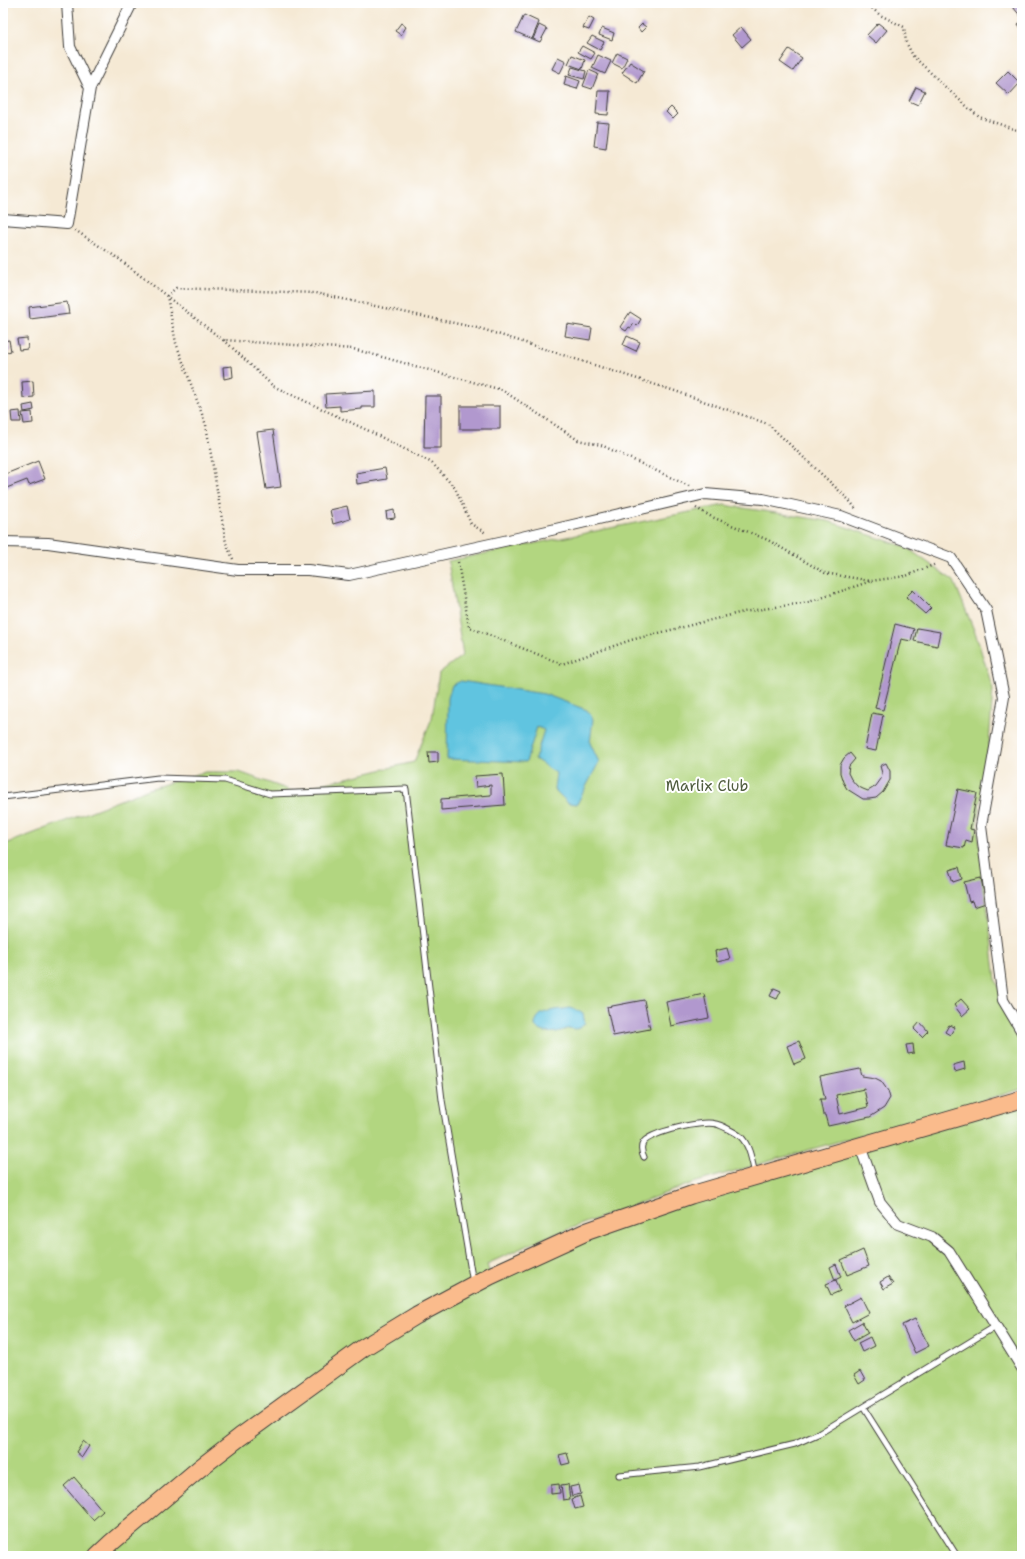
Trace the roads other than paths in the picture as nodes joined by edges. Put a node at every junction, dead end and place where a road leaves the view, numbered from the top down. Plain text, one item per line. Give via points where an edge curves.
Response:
1 (67, 3) edge
2 (132, 3) edge
3 (90, 88) junction
4 (3, 220) edge
5 (3, 542) edge
6 (3, 797) edge
7 (1022, 1032) edge
8 (1022, 1099) edge
9 (860, 1146) junction
10 (644, 1157) dead end
11 (756, 1177) junction
12 (474, 1285) junction
13 (996, 1326) junction
14 (1022, 1368) edge
15 (863, 1407) junction
16 (618, 1475) dead end
17 (97, 1556) edge
18 (957, 1556) edge

1 - 3 street via 70,47
2 - 3 street
3 - 4 street via 67,224
5 - 7 street via 48,543 238,570 308,570 349,574 706,494 763,499 841,516 951,558 986,610 1004,697 981,826 1003,1000
6 - 12 lane via 158,778 225,780 270,794 406,789 442,1100
8 - 9 main road
9 - 11 main road
9 - 13 street via 880,1202 898,1224 932,1237 950,1251
10 - 11 lane via 641,1150 643,1142 652,1135 698,1124 716,1124 741,1137 748,1148
11 - 12 main road via 690,1196 588,1231
12 - 17 main road via 417,1315 363,1348 200,1468
13 - 14 street
13 - 15 lane
15 - 16 lane via 820,1433 795,1444 700,1467
15 - 18 lane

